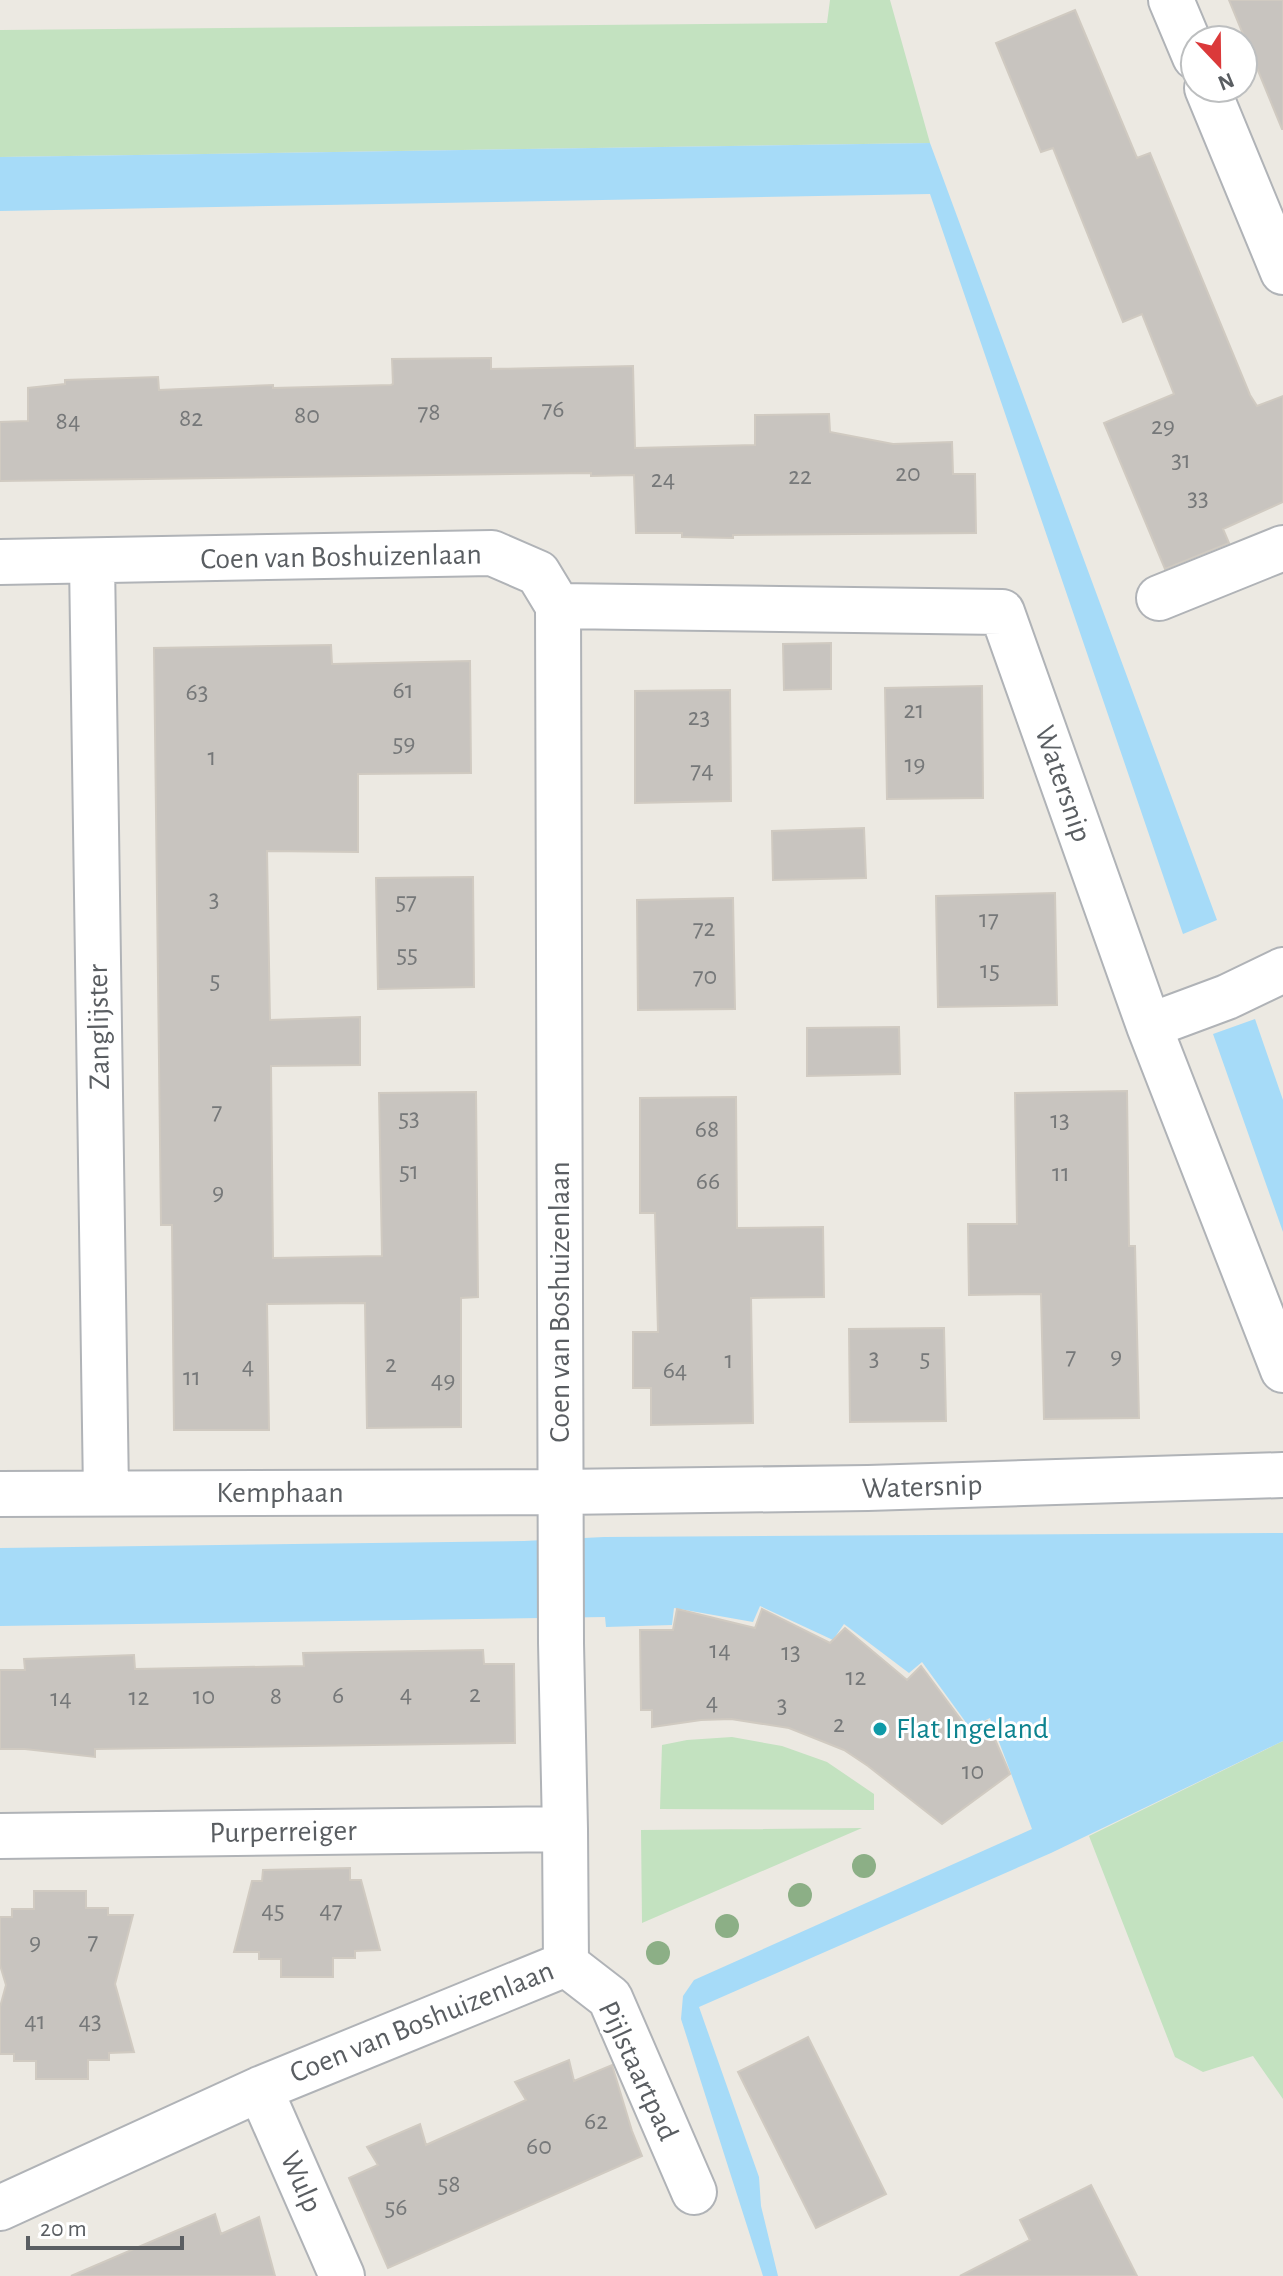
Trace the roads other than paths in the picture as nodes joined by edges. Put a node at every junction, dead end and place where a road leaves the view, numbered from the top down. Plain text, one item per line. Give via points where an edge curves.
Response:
1 (1171, 0) edge
2 (1181, 24) edge
3 (1214, 104) edge
4 (1283, 272) edge
5 (1283, 548) edge
6 (0, 562) edge
7 (92, 562) junction
8 (1159, 598) dead end
9 (558, 606) junction
10 (1283, 970) edge
11 (1149, 1026) junction
12 (1283, 1370) edge
13 (1283, 1475) edge
14 (106, 1493) junction
15 (0, 1494) edge
16 (561, 1512) junction
17 (565, 1829) junction
18 (0, 1836) edge
19 (566, 1964) junction
20 (260, 2089) junction
21 (694, 2192) dead end
22 (0, 2208) edge
23 (342, 2276) edge

1 - 2 street
3 - 4 street
5 - 8 street
6 - 7 street, Coen van Boshuizenlaan
7 - 9 street, Coen van Boshuizenlaan via 492,553 538,573
7 - 14 street, Zanglijster
9 - 11 street, Watersnip via 1002,612
9 - 16 street, Coen van Boshuizenlaan
10 - 11 street
11 - 12 street, Watersnip
13 - 16 street, Watersnip via 868,1488
14 - 15 street, Kemphaan
14 - 16 street, Kemphaan
16 - 17 street, Coen van Boshuizenlaan
17 - 18 street, Purperreiger
17 - 19 street, Coen van Boshuizenlaan
19 - 20 street, Coen van Boshuizenlaan
19 - 21 street, Pijlstaartpad via 610,1998
20 - 22 street, Coen van Boshuizenlaan
20 - 23 street, Wulp

